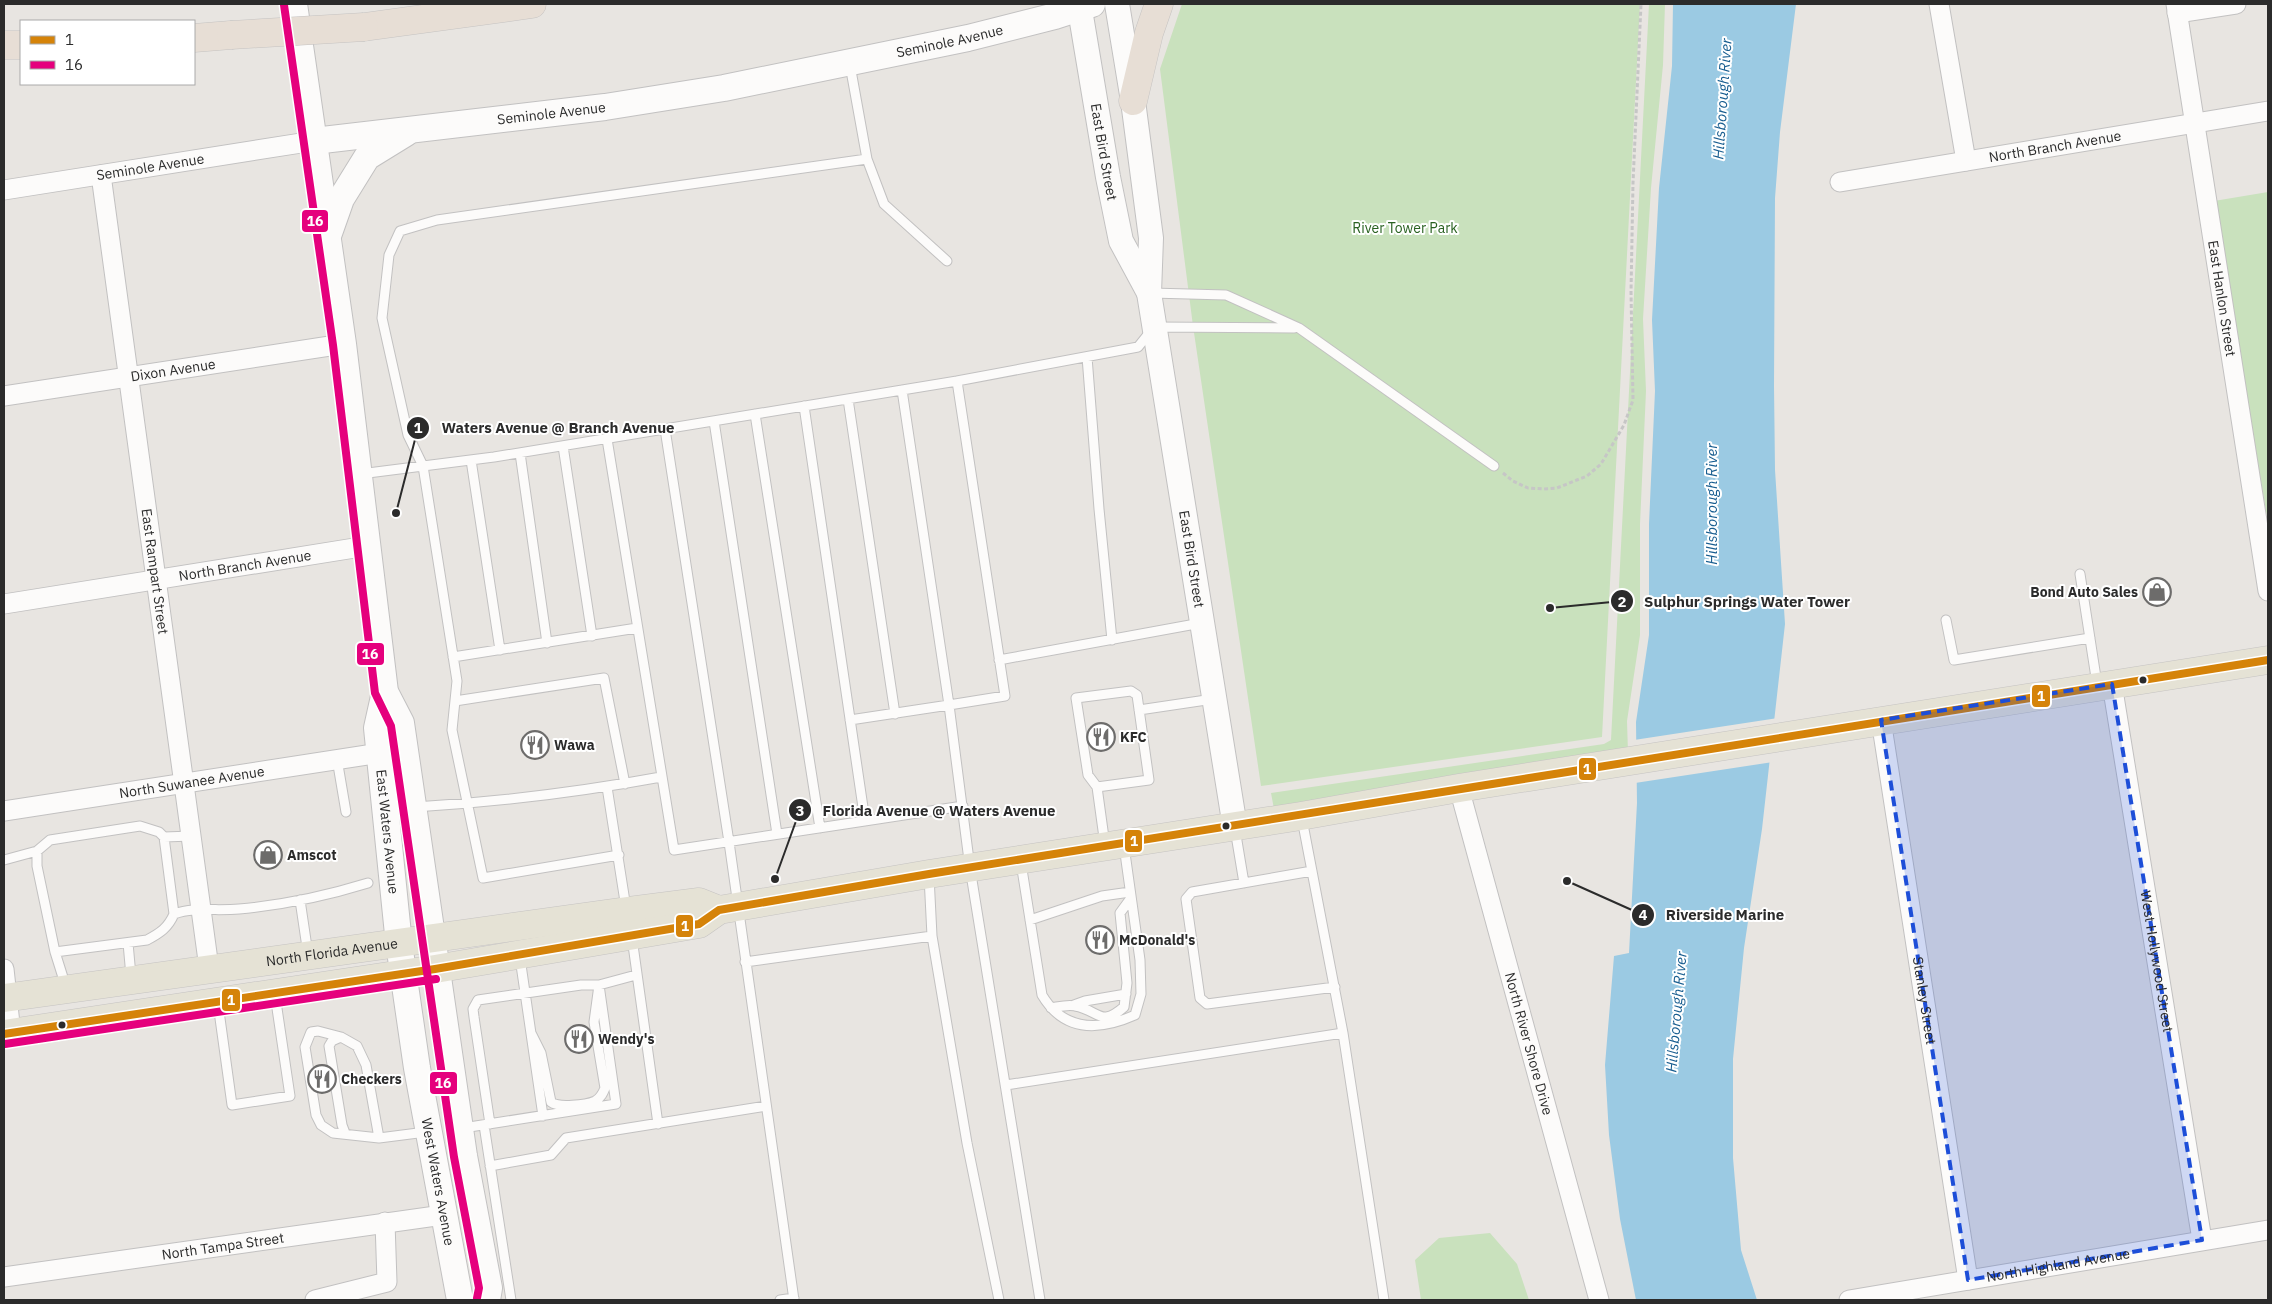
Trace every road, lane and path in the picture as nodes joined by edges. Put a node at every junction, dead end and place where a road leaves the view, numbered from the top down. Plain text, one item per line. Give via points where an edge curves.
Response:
1 (294, 4) edge
2 (532, 4) edge
3 (1117, 4) edge
4 (1159, 4) edge
5 (1641, 4) edge
6 (1939, 4) edge
7 (2236, 4) edge
8 (1084, 5) edge
9 (2177, 8) edge
10 (195, 38) edge
11 (20, 44) edge
12 (4, 45) edge
13 (850, 63) junction
14 (1133, 101) junction
15 (2268, 111) edge
16 (2196, 123) junction
17 (414, 128) junction
18 (314, 141) junction
19 (867, 159) junction
20 (1966, 161) junction
21 (101, 175) junction
22 (1840, 182) dead end
23 (4, 190) edge
24 (328, 236) junction
25 (947, 261) dead end
26 (1148, 293) junction
27 (1154, 327) junction
28 (1299, 328) junction
29 (343, 344) junction
30 (1087, 357) junction
31 (129, 377) junction
32 (957, 381) junction
33 (902, 390) junction
34 (4, 396) edge
35 (848, 399) junction
36 (804, 406) junction
37 (755, 414) junction
38 (714, 421) junction
39 (665, 429) junction
40 (607, 438) junction
41 (563, 446) junction
42 (520, 453) junction
43 (471, 460) junction
44 (423, 466) junction
45 (1494, 466) joint
46 (359, 474) junction
47 (367, 546) junction
48 (2080, 574) dead end
49 (157, 580) junction
50 (2268, 591) edge
51 (4, 604) edge
52 (1946, 620) dead end
53 (1202, 623) junction
54 (637, 628) junction
55 (592, 636) junction
56 (2090, 638) junction
57 (1112, 640) junction
58 (547, 643) junction
59 (500, 650) junction
60 (453, 658) junction
61 (999, 660) junction
62 (2268, 660) edge
63 (2105, 685) junction
64 (386, 692) junction
65 (1214, 699) junction
66 (455, 701) junction
67 (949, 705) junction
68 (1139, 710) junction
69 (895, 714) junction
70 (850, 720) junction
71 (1881, 720) junction
72 (380, 753) junction
73 (337, 758) junction
74 (661, 777) junction
75 (185, 783) junction
76 (625, 784) junction
77 (607, 787) junction
78 (1097, 787) junction
79 (1459, 788) junction
80 (469, 804) junction
81 (963, 806) junction
82 (412, 808) junction
83 (4, 811) edge
84 (346, 812) dead end
85 (1301, 816) junction
86 (865, 821) junction
87 (1235, 827) junction
88 (820, 828) junction
89 (778, 834) junction
90 (192, 836) junction
91 (164, 837) junction
92 (729, 842) junction
93 (1114, 846) junction
94 (36, 851) junction
95 (618, 855) junction
96 (4, 860) edge
97 (1021, 860) junction
98 (970, 868) junction
99 (1312, 871) junction
100 (929, 874) junction
101 (368, 883) dead end
102 (1244, 883) junction
103 (1130, 895) junction
104 (300, 900) junction
105 (728, 908) junction
106 (202, 910) junction
107 (174, 914) junction
108 (1030, 920) junction
109 (629, 923) junction
110 (932, 936) junction
111 (431, 940) junction
112 (128, 943) junction
113 (398, 944) junction
114 (55, 952) junction
115 (519, 954) junction
116 (308, 955) junction
117 (745, 962) junction
118 (209, 968) junction
119 (435, 969) junction
120 (4, 970) edge
121 (403, 973) junction
122 (636, 975) junction
123 (132, 979) junction
124 (599, 985) junction
125 (1334, 987) junction
126 (66, 989) junction
127 (274, 992) junction
128 (525, 993) junction
129 (1126, 994) junction
130 (6, 998) edge
131 (217, 1001) junction
132 (1074, 1006) junction
133 (1051, 1008) junction
134 (8, 1033) edge
135 (531, 1033) junction
136 (1343, 1034) junction
137 (341, 1037) junction
138 (1006, 1085) junction
139 (766, 1106) junction
140 (544, 1116) junction
141 (658, 1124) junction
142 (478, 1126) junction
143 (428, 1132) junction
144 (345, 1133) junction
145 (379, 1138) junction
146 (490, 1166) junction
147 (483, 1197) junction
148 (443, 1215) junction
149 (385, 1222) junction
150 (2268, 1230) edge
151 (2202, 1240) junction
152 (4, 1277) edge
153 (1968, 1280) junction
154 (794, 1299) edge
155 (315, 1300) edge
156 (460, 1300) edge
157 (487, 1300) edge
158 (511, 1300) edge
159 (780, 1300) edge
160 (999, 1300) edge
161 (1040, 1300) edge
162 (1384, 1300) edge
163 (1599, 1300) edge
164 (1849, 1300) edge

1 - 18 main road, East Waters Avenue
2 - 10 highway, bridge via 364,28
3 - 14 street, East Bird Street
4 - 14 highway
5 - 45 path via 1633,183 1633,400 1624,425 1601,464 1588,476 1557,488 1528,488
6 - 20 street
7 - 9 street
8 - 13 main road, Seminole Avenue via 968,38
8 - 26 street, East Bird Street via 1121,241
9 - 16 street, East Hanlon Street
11 - 12 highway
13 - 17 main road, Seminole Avenue via 605,107
13 - 19 lane
14 - 26 street, East Bird Street via 1151,238
15 - 16 street, North Branch Avenue
16 - 20 street, North Branch Avenue
16 - 50 street, East Hanlon Street
17 - 18 main road, Seminole Avenue
17 - 24 main road via 367,156 341,199
18 - 21 street, Seminole Avenue
18 - 24 main road, East Waters Avenue
19 - 25 lane via 884,204
19 - 44 lane via 437,220 400,231 389,256 382,318 408,435
20 - 22 street, North Branch Avenue
21 - 23 street, Seminole Avenue
21 - 31 street, East Rampart Street
24 - 29 main road, East Waters Avenue
26 - 27 street, East Bird Street
26 - 28 lane via 1226,295
27 - 28 lane
27 - 30 lane via 1138,347
27 - 53 street, East Bird Street
28 - 45 lane
29 - 31 street, Dixon Avenue
29 - 46 main road, East Waters Avenue
30 - 32 lane
30 - 57 lane
31 - 34 street, Dixon Avenue
31 - 49 street, East Rampart Street
32 - 33 lane
32 - 61 lane
33 - 35 lane
33 - 67 lane
35 - 36 lane
35 - 69 lane
36 - 37 lane
36 - 70 lane
37 - 38 lane
37 - 88 lane
38 - 39 lane
38 - 89 lane
39 - 40 lane
39 - 92 lane
40 - 41 lane
40 - 54 lane
41 - 42 lane
41 - 55 lane
42 - 43 lane
42 - 58 lane
43 - 44 lane
43 - 59 lane
44 - 46 lane
44 - 60 lane
46 - 47 main road, East Waters Avenue
47 - 49 street, North Branch Avenue
47 - 64 main road, East Waters Avenue
48 - 56 lane
49 - 51 street, North Branch Avenue
49 - 75 street, East Rampart Street
52 - 56 lane via 1954,660
53 - 57 lane
53 - 65 street, East Bird Street
54 - 55 lane
54 - 74 lane
55 - 58 lane
56 - 63 lane
57 - 61 lane
58 - 59 lane
59 - 60 lane
60 - 66 lane via 457,681
61 - 67 lane via 1005,696
62 - 63 main road, North Florida Avenue
63 - 71 main road, North Florida Avenue
63 - 151 street, West Hollywood Street
64 - 72 main road, East Waters Avenue via 377,728
64 - 82 main road, East Waters Avenue via 401,723
65 - 68 lane
65 - 87 street, East Bird Street
66 - 76 lane via 604,678
66 - 80 lane via 452,730
67 - 69 lane
67 - 81 lane
68 - 78 lane via 1149,780
68 - 78 lane via 1137,695 1132,691 1076,698 1088,775
69 - 70 lane
70 - 86 lane
71 - 79 main road, North Florida Avenue
71 - 153 street, Stanley Street
72 - 73 street, North Suwanee Avenue
72 - 113 main road, East Waters Avenue
73 - 75 street, North Suwanee Avenue
73 - 84 lane
74 - 76 lane
74 - 92 lane via 674,850
75 - 83 street, North Suwanee Avenue
75 - 90 street, East Rampart Street
76 - 77 lane
77 - 80 lane
77 - 95 lane
78 - 93 lane
79 - 85 main road, North Florida Avenue
79 - 163 street, North River Shore Drive
80 - 82 lane
80 - 95 lane via 483,878
81 - 86 lane
81 - 98 lane
82 - 111 main road, East Waters Avenue
85 - 87 main road, North Florida Avenue
85 - 99 lane
86 - 88 lane
87 - 93 main road, North Florida Avenue
87 - 102 lane
88 - 89 lane
89 - 92 lane
90 - 91 lane
90 - 106 street, East Rampart Street
91 - 94 lane via 140,826 50,840
91 - 107 lane
92 - 105 lane
93 - 97 main road, North Florida Avenue
93 - 103 lane
94 - 96 lane
94 - 114 lane
95 - 109 lane
97 - 98 main road, North Florida Avenue
97 - 108 lane
98 - 100 main road, North Florida Avenue
98 - 138 lane
99 - 102 lane
99 - 125 lane
100 - 105 main road, North Florida Avenue
100 - 110 lane
101 - 104 lane via 328,896
102 - 125 lane via 1192,892 1186,899 1200,998 1207,1004
103 - 108 lane via 1102,896
103 - 129 lane via 1120,913
103 - 133 lane via 1140,968 1141,994 1135,1015 1117,1023 1096,1026 1061,1018
104 - 106 lane via 239,909
104 - 116 lane
105 - 109 main road, North Florida Avenue via 699,924
105 - 117 lane
106 - 107 lane
106 - 118 street, East Rampart Street
107 - 112 lane via 160,934
108 - 133 lane via 1039,983
109 - 111 main road, North Florida Avenue
109 - 115 main road, North Florida Avenue
109 - 122 lane
110 - 117 lane
110 - 160 lane via 967,1143
111 - 113 main road, North Florida Avenue
111 - 119 main road
112 - 114 lane
112 - 123 lane
113 - 116 main road, North Florida Avenue
113 - 121 main road, East Waters Avenue
114 - 126 lane
115 - 119 main road, North Florida Avenue
115 - 128 lane
116 - 118 main road, North Florida Avenue
117 - 139 lane
118 - 123 main road, North Florida Avenue
119 - 121 main road, North Florida Avenue
119 - 142 main road
120 - 130 street
121 - 127 main road, North Florida Avenue
121 - 143 main road, West Waters Avenue
122 - 124 lane
122 - 141 lane
123 - 126 main road, North Florida Avenue
124 - 128 lane
124 - 135 lane via 594,1022 605,1088 595,1101 560,1106 550,1102 541,1053
124 - 140 lane via 616,1104
125 - 136 lane
126 - 130 main road, North Florida Avenue
127 - 131 main road, North Florida Avenue
127 - 131 lane via 290,1096 232,1104
128 - 135 lane
128 - 142 lane via 478,1000 473,1009
129 - 132 lane
129 - 132 lane via 1124,1007 1113,1016 1100,1018
130 - 134 street
131 - 134 main road, North Florida Avenue
132 - 133 lane
135 - 140 lane
136 - 138 lane
136 - 162 lane
137 - 144 lane via 328,1046
137 - 144 lane via 311,1032 305,1047 316,1115 322,1125 333,1133
137 - 145 lane via 357,1046 366,1065
138 - 161 lane
139 - 141 lane
139 - 154 lane
140 - 142 lane
141 - 146 lane via 566,1138 552,1155
142 - 146 lane
142 - 147 main road
143 - 145 lane
143 - 148 main road, West Waters Avenue
144 - 145 lane via 354,1137
146 - 147 lane
147 - 157 main road
147 - 158 lane
148 - 149 street, North Tampa Street
148 - 156 main road, West Waters Avenue
149 - 152 street, North Tampa Street
149 - 155 street via 387,1282
150 - 151 street, North Highland Avenue
151 - 153 street, North Highland Avenue
153 - 164 street, North Highland Avenue
154 - 159 lane

